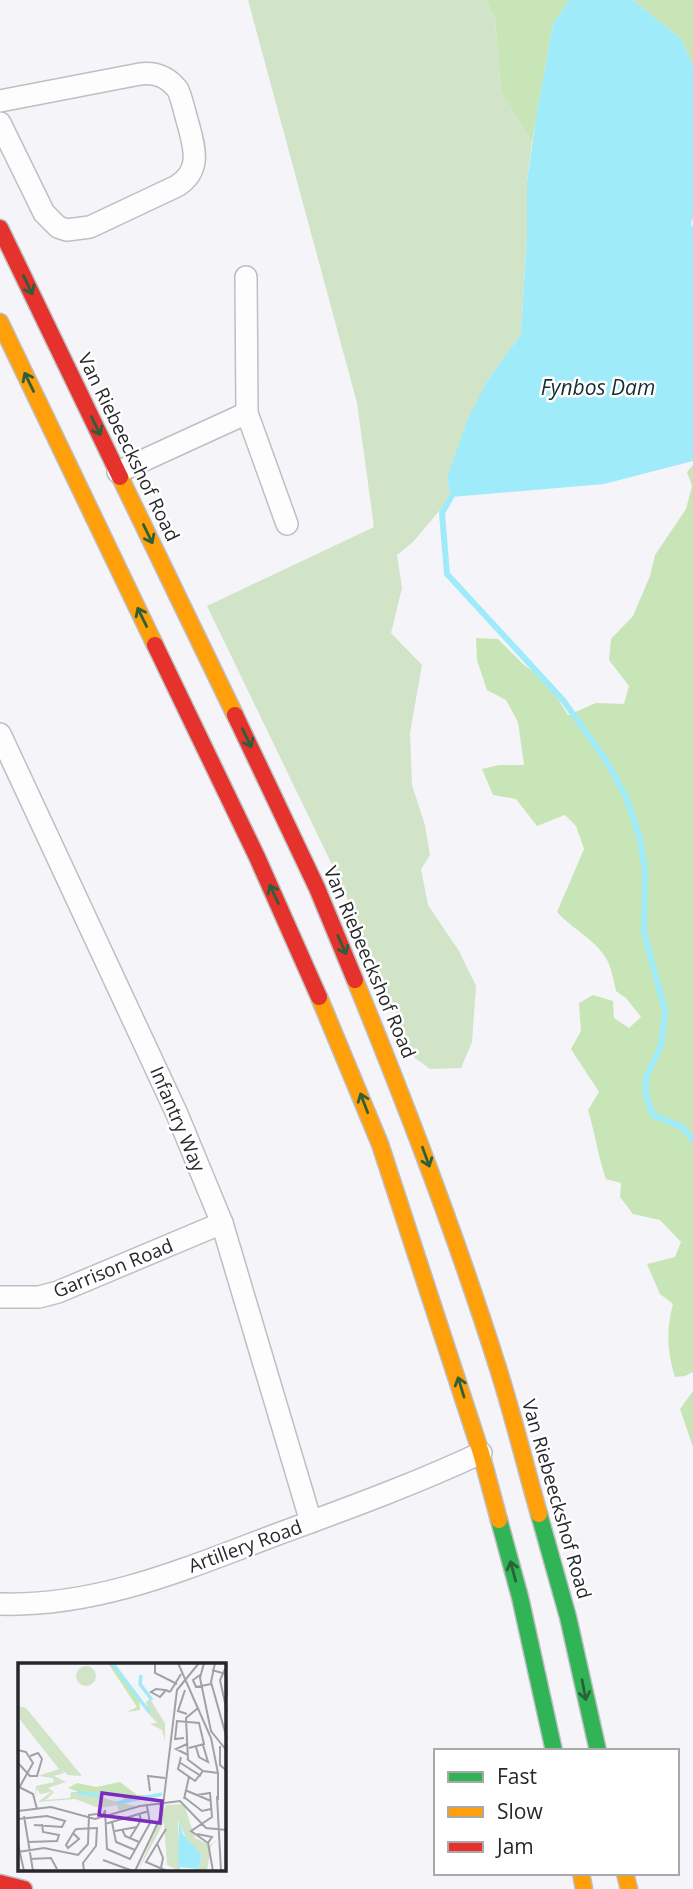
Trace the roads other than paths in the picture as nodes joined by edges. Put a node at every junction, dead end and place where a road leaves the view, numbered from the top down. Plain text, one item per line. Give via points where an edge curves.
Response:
1 (0, 101) edge
2 (0, 123) edge
3 (0, 228) edge
4 (246, 277) dead end
5 (0, 322) edge
6 (247, 413) junction
7 (50, 425) junction
8 (112, 478) junction
9 (103, 506) dead end
10 (287, 524) dead end
11 (101, 532) junction
12 (0, 734) edge
13 (222, 1223) junction
14 (0, 1297) edge
15 (481, 1453) junction
16 (311, 1522) junction
17 (0, 1604) edge
18 (554, 1749) edge
19 (598, 1749) edge
20 (0, 1883) edge
21 (24, 1889) edge

1 - 2 street via 158,74 178,90 195,163 177,186 90,227 68,230 44,213
3 -> 8 street, Van Riebeeckshof Road
4 - 6 street
7 -> 5 street
6 - 8 street
6 - 10 street
7 - 8 street
7 - 11 street
8 -> 19 street, Van Riebeeckshof Road via 248,741 317,888 422,1145 522,1447
9 - 11 street
15 -> 11 street via 392,1177 355,1080 262,869
12 - 13 street, Infantry Way via 171,1101
13 - 14 street, Garrison Road via 58,1292
13 - 16 street, Infantry Way
15 - 16 street, Artillery Road
18 -> 15 street
16 - 17 street, Artillery Road via 127,1588 66,1601
20 - 21 street

